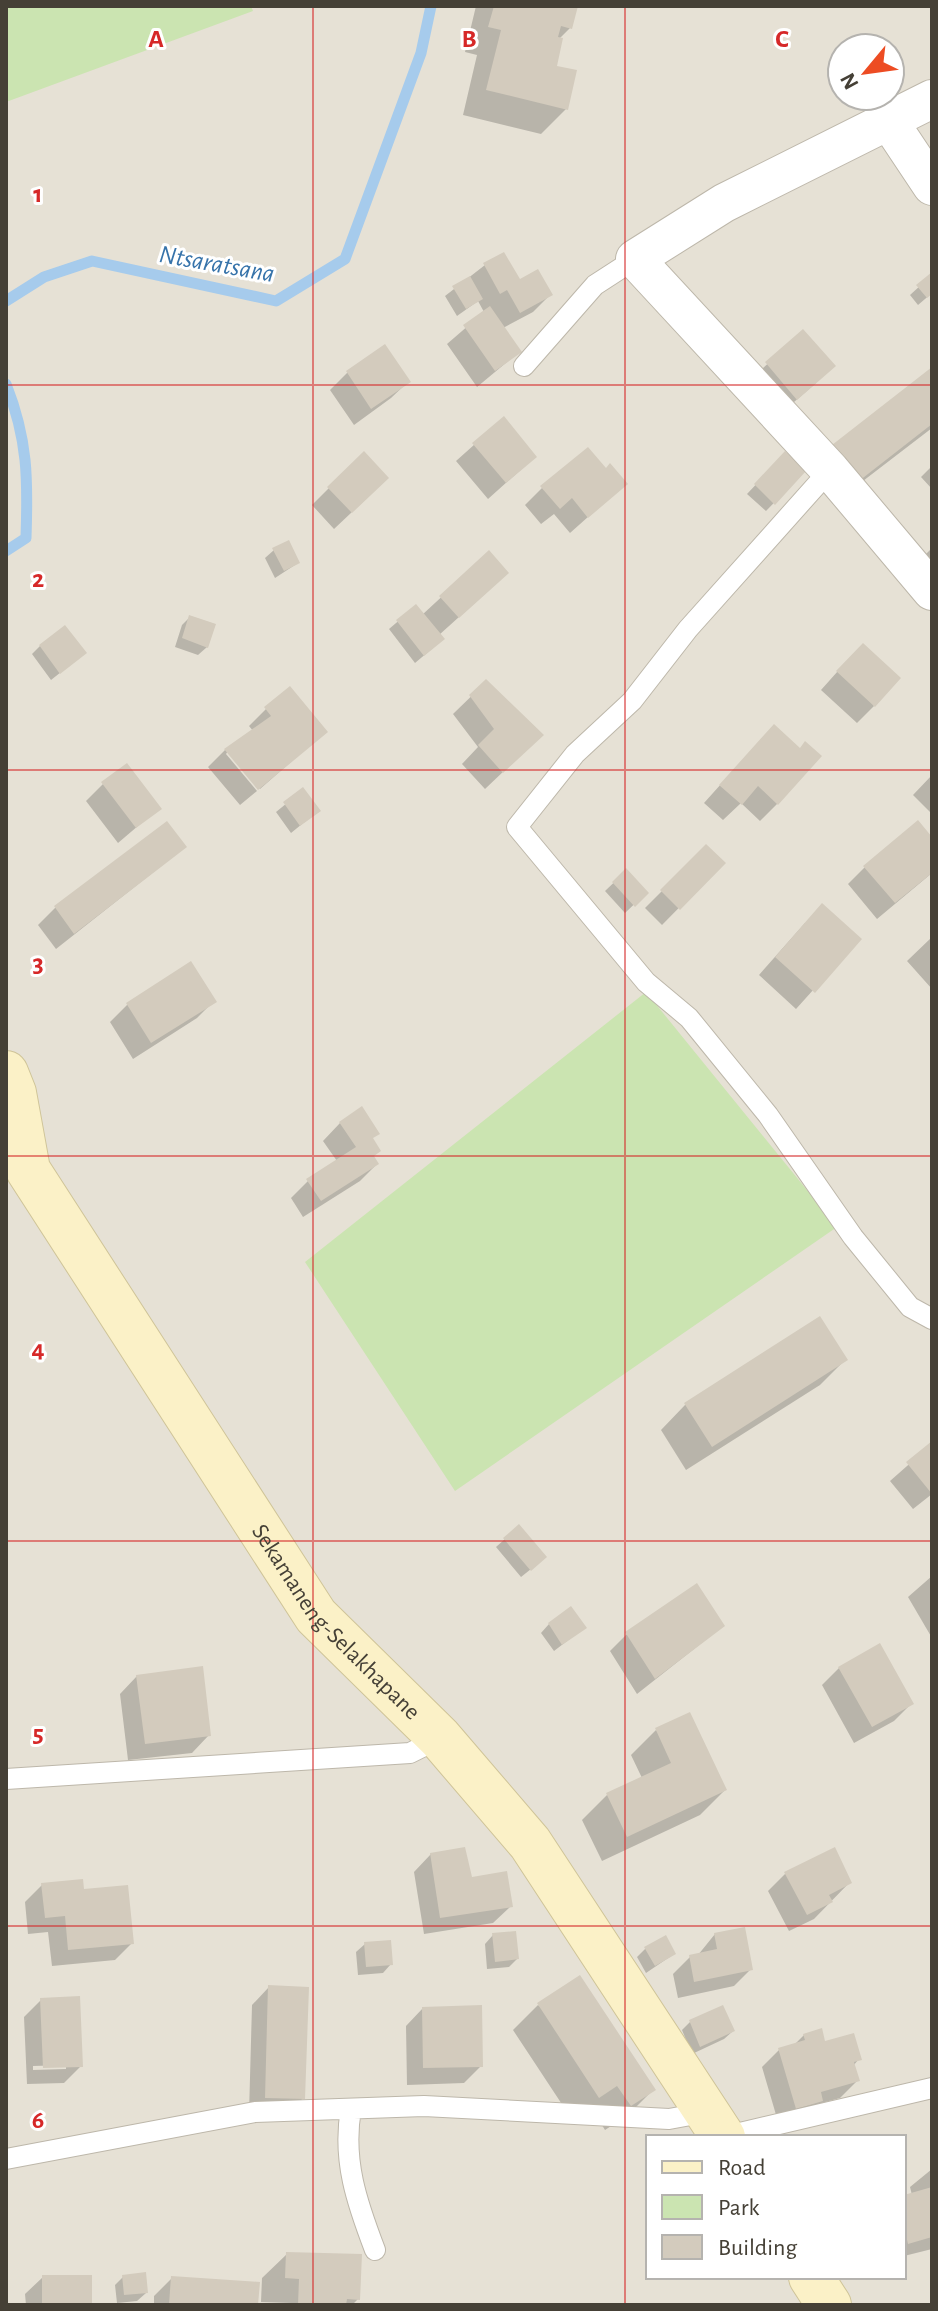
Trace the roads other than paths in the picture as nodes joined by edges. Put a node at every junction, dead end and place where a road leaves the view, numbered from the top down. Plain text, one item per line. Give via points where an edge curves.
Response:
1 (932, 99) edge
2 (888, 120) junction
3 (932, 186) edge
4 (635, 259) junction
5 (524, 366) dead end
6 (830, 470) junction
7 (932, 591) edge
8 (9, 1086) edge
9 (932, 1319) edge
10 (440, 1738) junction
11 (6, 1779) edge
12 (932, 2088) edge
13 (351, 2109) junction
14 (718, 2129) edge
15 (6, 2159) edge
16 (375, 2250) dead end
17 (812, 2279) edge
18 (829, 2305) edge

1 - 2 street
2 - 3 street
2 - 4 street via 724,203
4 - 5 lane via 595,285
4 - 6 street
6 - 7 street
6 - 9 lane via 688,629 632,701 575,754 517,827 646,982 709,1042 910,1307
8 - 10 street, Sekamaneng-Selakhapane via 28,1170 316,1616
10 - 11 lane via 410,1753
10 - 14 street, Sekamaneng-Selakhapane via 530,1843
12 - 14 lane
13 - 14 lane via 424,2106 669,2119
13 - 15 lane via 255,2112
13 - 16 lane via 346,2137 353,2193
17 - 18 street

